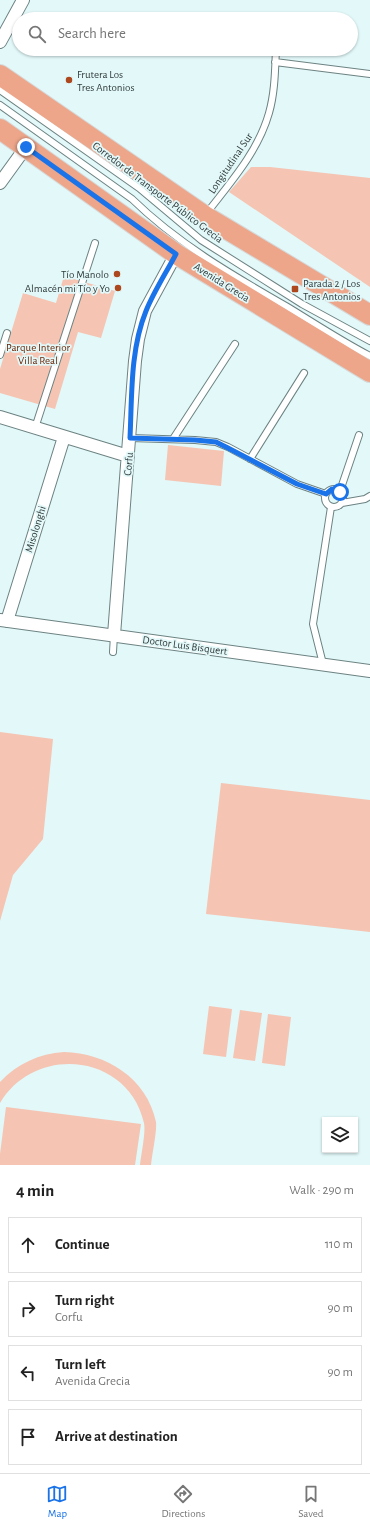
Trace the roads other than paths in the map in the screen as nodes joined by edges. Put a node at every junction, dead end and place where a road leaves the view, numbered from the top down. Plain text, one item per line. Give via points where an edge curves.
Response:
1 (23, 0) edge
2 (16, 12) edge
3 (12, 20) edge
4 (0, 42) edge
5 (275, 56) edge
6 (275, 62) junction
7 (370, 74) edge
8 (0, 75) edge
9 (0, 90) edge
10 (0, 105) edge
11 (0, 129) edge
12 (26, 147) junction
13 (0, 183) edge
14 (205, 216) junction
15 (95, 243) dead end
16 (176, 254) junction
17 (370, 315) edge
18 (7, 333) dead end
19 (370, 341) edge
20 (235, 344) dead end
21 (0, 355) edge
22 (370, 356) edge
23 (370, 372) edge
24 (304, 373) dead end
25 (0, 417) edge
26 (35, 428) junction
27 (359, 435) dead end
28 (64, 437) junction
29 (130, 438) junction
30 (173, 439) junction
31 (128, 456) junction
32 (250, 459) junction
33 (340, 492) junction
34 (326, 494) junction
35 (370, 496) edge
36 (342, 503) junction
37 (331, 507) junction
38 (3, 621) edge
39 (114, 635) junction
40 (113, 652) dead end
41 (323, 664) junction
42 (370, 671) edge

1 - 2 street
3 - 4 street
5 - 6 lane, Longitudinal Sur
6 - 7 lane
6 - 14 lane, Longitudinal Sur via 270,113 262,133 251,154
8 - 14 main road
9 - 19 lane, Corredor de Transporte Público Grecia via 139,188 201,240 302,304
10 - 22 lane, Corredor de Transporte Público Grecia via 126,194 178,238 220,267
11 - 12 main road, Avenida Grecia
12 - 13 street
12 - 16 main road, Avenida Grecia
14 - 17 main road
15 - 26 lane
16 - 23 main road, Avenida Grecia
16 - 29 street, Corfu via 146,311 138,339
18 - 21 lane
20 - 30 lane
24 - 32 lane
25 - 26 street
26 - 28 street
27 - 33 lane
28 - 31 street
28 - 38 street, Misolonghi
29 - 30 lane
29 - 31 street, Corfu
30 - 32 lane via 216,442
31 - 39 street, Corfu
32 - 34 lane via 297,484
33 - 34 lane via 332,489
33 - 36 lane
34 - 37 lane via 325,502
35 - 36 lane
36 - 37 lane
37 - 41 lane via 313,624
38 - 39 street, Doctor Luis Bisquert
39 - 40 lane
39 - 41 street, Doctor Luis Bisquert
41 - 42 street, Doctor Luis Bisquert

